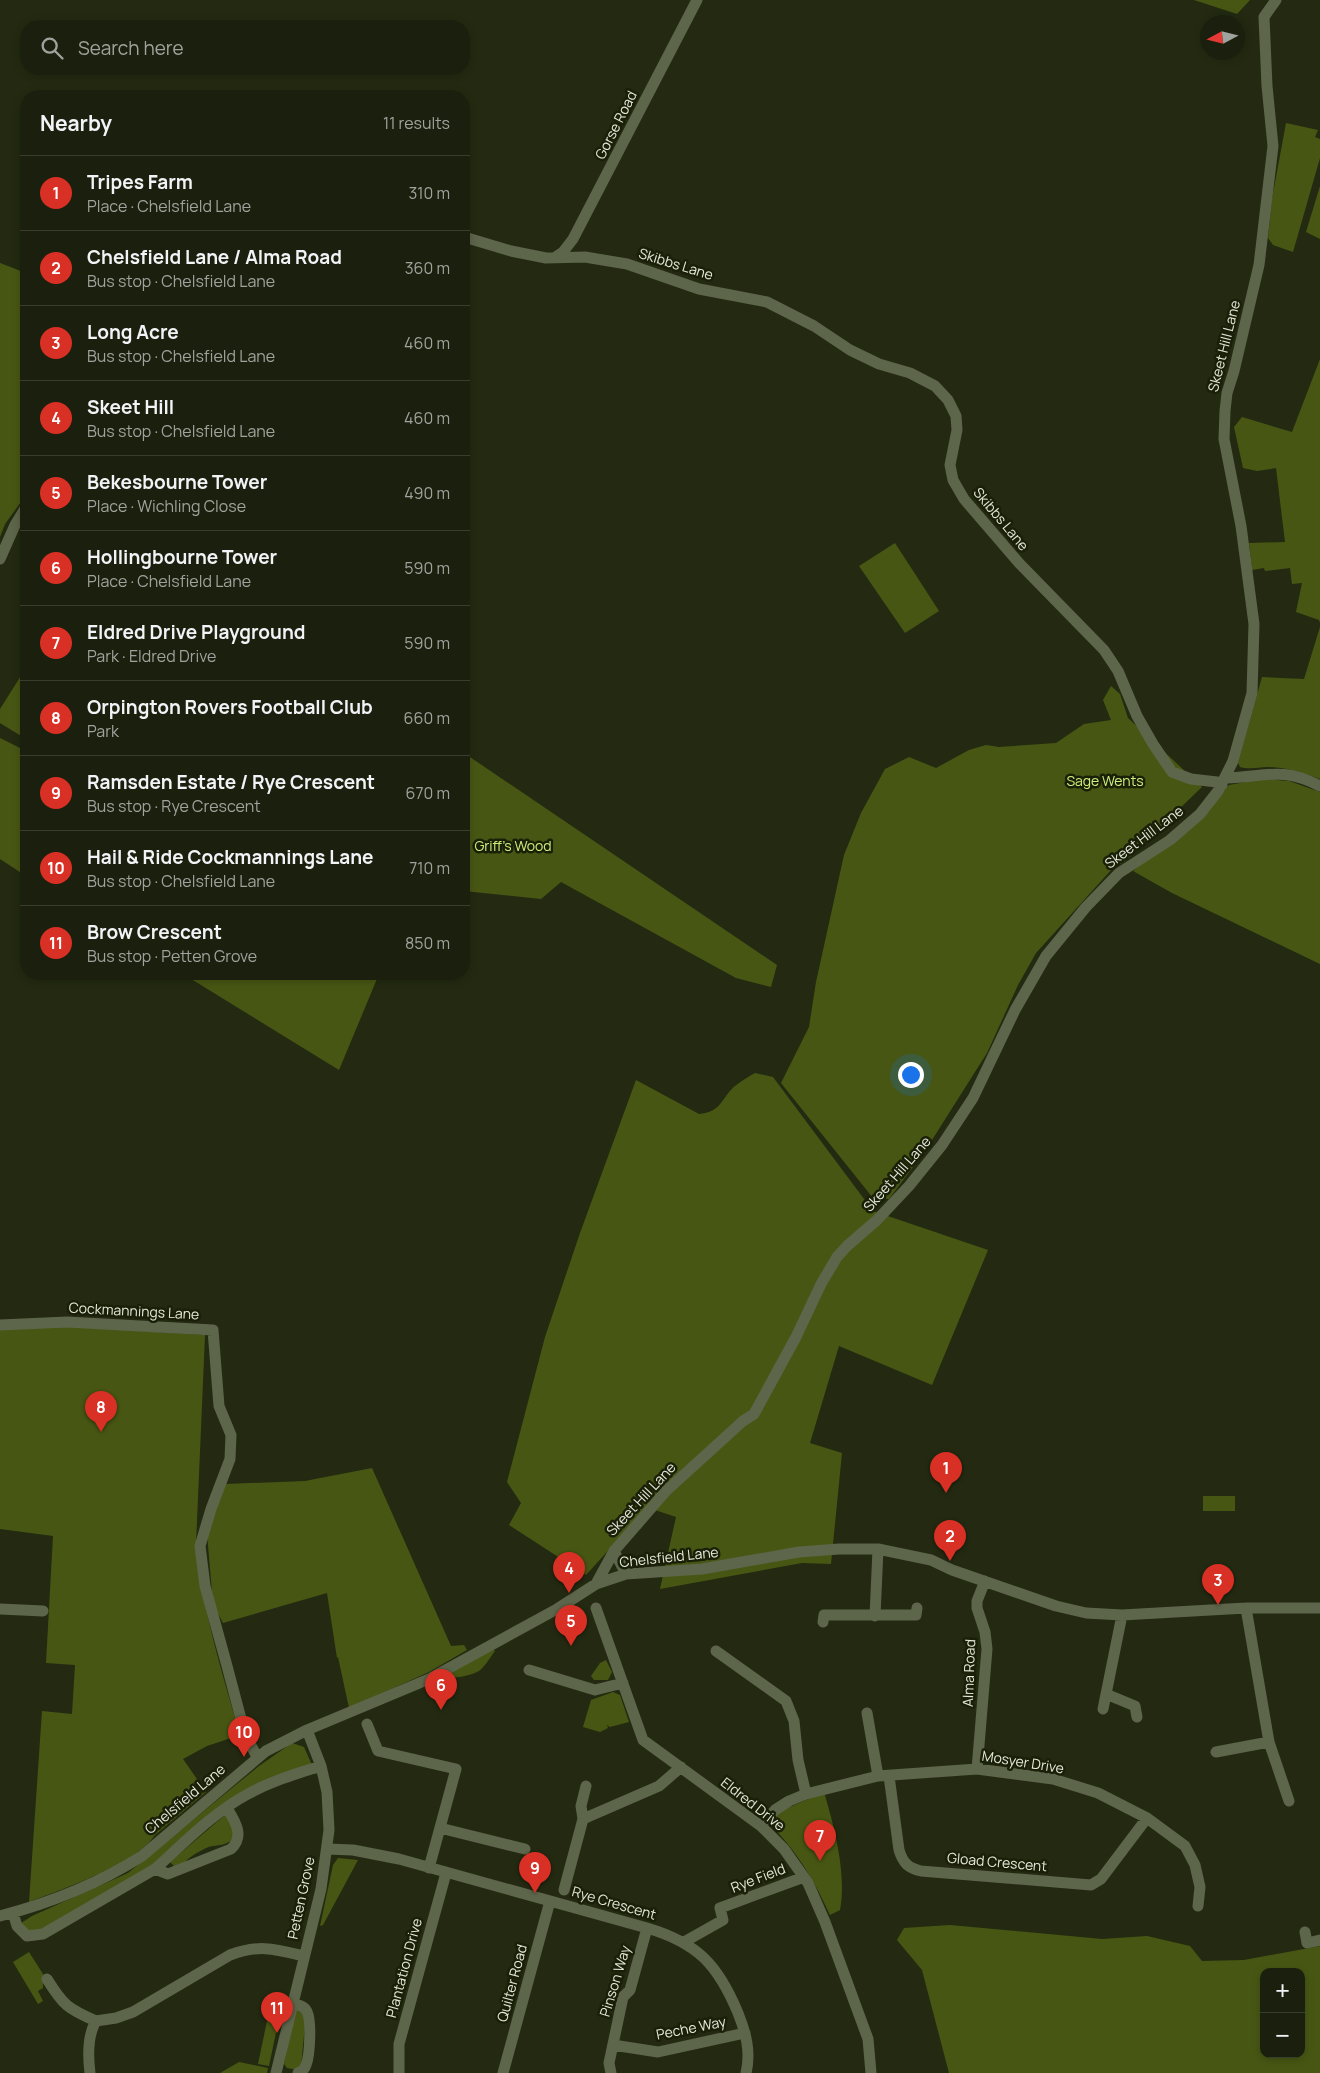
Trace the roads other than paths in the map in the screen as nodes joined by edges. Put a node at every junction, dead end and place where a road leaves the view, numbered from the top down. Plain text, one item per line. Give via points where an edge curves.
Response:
1 (696, 0) edge
2 (1276, 0) edge
3 (470, 239) edge
4 (570, 243) junction
5 (585, 256) junction
6 (554, 258) junction
7 (20, 517) edge
8 (0, 559) edge
9 (1224, 781) junction
10 (1320, 786) edge
11 (0, 1326) edge
12 (878, 1549) junction
13 (614, 1551) junction
14 (626, 1574) junction
15 (985, 1581) junction
16 (596, 1584) junction
17 (596, 1608) dead end
18 (917, 1608) dead end
19 (1246, 1608) junction
20 (1320, 1608) edge
21 (0, 1609) edge
22 (43, 1611) dead end
23 (1122, 1615) junction
24 (875, 1616) junction
25 (823, 1622) dead end
26 (716, 1651) dead end
27 (529, 1670) dead end
28 (623, 1683) junction
29 (1106, 1694) junction
30 (1103, 1709) dead end
31 (867, 1713) dead end
32 (1137, 1717) dead end
33 (367, 1724) dead end
34 (307, 1730) junction
35 (1269, 1742) junction
36 (1216, 1752) dead end
37 (258, 1757) junction
38 (321, 1766) junction
39 (681, 1768) junction
40 (977, 1769) junction
41 (884, 1776) junction
42 (586, 1786) dead end
43 (806, 1794) junction
44 (1289, 1801) dead end
45 (226, 1808) junction
46 (1147, 1818) junction
47 (582, 1819) junction
48 (761, 1826) junction
49 (440, 1828) junction
50 (327, 1849) junction
51 (526, 1849) dead end
52 (429, 1868) junction
53 (155, 1869) junction
54 (446, 1872) junction
55 (804, 1876) junction
56 (564, 1890) dead end
57 (550, 1901) junction
58 (1198, 1906) dead end
59 (13, 1913) junction
60 (0, 1916) edge
61 (647, 1928) junction
62 (1305, 1932) dead end
63 (1320, 1940) edge
64 (684, 1942) junction
65 (304, 1956) junction
66 (47, 1979) dead end
67 (292, 2003) junction
68 (96, 2021) junction
69 (745, 2032) junction
70 (613, 2045) junction
71 (276, 2071) edge
72 (90, 2073) edge
73 (297, 2073) edge
74 (399, 2073) edge
75 (504, 2073) edge
76 (611, 2073) edge
77 (746, 2073) edge
78 (871, 2073) edge

1 - 4 street, Gorse Road
2 - 9 street, Skeet Hill Lane via 1264,17 1273,146 1259,265 1225,412 1224,439 1254,624 1252,693
3 - 6 street, Skibbs Lane via 511,251
4 - 5 street
4 - 6 street, Gorse Road
5 - 6 street, Skibbs Lane
5 - 9 street, Skibbs Lane via 627,264 699,289 767,302 814,326 850,350 935,386 948,400 956,416 957,430 950,465 953,480 964,499 1019,564 1104,650 1118,670 1137,716 1172,772 1191,779
7 - 8 street
9 - 10 street, Skibbs Lane via 1285,773
9 - 13 street, Skeet Hill Lane via 1200,814 1170,840 1119,874 1054,944 1034,974 973,1098 942,1145 909,1186 837,1258 754,1414 742,1421 666,1491
11 - 37 street, Cockmannings Lane via 66,1322 213,1330 219,1406 231,1436 230,1459 200,1546 205,1586 229,1675 246,1734
12 - 14 street, Chelsfield Lane via 800,1552 702,1570
12 - 15 street, Chelsfield Lane via 931,1560
12 - 24 street
13 - 14 street, Skeet Hill Lane
13 - 16 street, Skeet Hill Lane
14 - 16 street, Chelsfield Lane
15 - 23 street, Chelsfield Lane via 1056,1606 1086,1613
15 - 40 street, Alma Road via 977,1601 987,1649
16 - 34 street, Chelsfield Lane via 430,1679
17 - 28 street, Eldred Drive
18 - 24 street via 916,1615
19 - 20 street, Chelsfield Lane
19 - 23 street, Chelsfield Lane
19 - 35 street
21 - 22 street
23 - 29 street
24 - 25 street via 824,1615
26 - 43 street via 786,1701 794,1721
27 - 28 street via 595,1690
28 - 39 street, Eldred Drive via 643,1740
29 - 30 street
29 - 32 street via 1135,1706
31 - 41 street
33 - 49 street via 378,1751 456,1769
34 - 37 street, Chelsfield Lane
34 - 38 street, Petten Grove
35 - 36 street
35 - 44 street
37 - 59 street, Chelsfield Lane via 142,1856 76,1890
38 - 45 street via 277,1780
38 - 50 street, Petten Grove via 329,1808
39 - 47 street via 659,1786
39 - 48 street, Eldred Drive
40 - 41 street, Mosyer Drive
40 - 46 street, Mosyer Drive via 1053,1779 1098,1793
41 - 43 street, Mosyer Drive
41 - 46 street, Gload Crescent via 902,1861 911,1869 921,1871 1091,1885 1101,1879
42 - 47 street via 581,1806
43 - 48 street, Mosyer Drive via 775,1810
45 - 53 street
45 - 53 street via 239,1831 237,1844 168,1874
46 - 58 street, Mosyer Drive via 1184,1846 1197,1872 1200,1887
47 - 56 street
48 - 55 street, Eldred Drive
49 - 51 street
49 - 52 street
50 - 52 street, Rye Crescent via 378,1855
50 - 65 street, Petten Grove via 321,1889
52 - 54 street, Rye Crescent
53 - 59 street via 43,1934 27,1936 17,1926
54 - 57 street, Rye Crescent
54 - 74 street, Plantation Drive via 399,2044
55 - 64 street, Rye Field via 720,1908 723,1920
55 - 78 street, Eldred Drive via 825,1922 868,2039
57 - 61 street, Rye Crescent
57 - 75 street, Quilter Road
59 - 60 street, Chelsfield Lane
61 - 64 street, Rye Crescent
61 - 70 street, Pinson Way via 630,1990 623,1997
62 - 63 street via 1307,1943
64 - 69 street, Rye Crescent via 704,1956 722,1979
65 - 67 street, Petten Grove
65 - 68 street via 273,1948 246,1949 230,1955 133,2012
66 - 68 street via 61,2001 72,2011
67 - 71 street, Petten Grove
67 - 73 street via 304,2007 309,2023 307,2063 304,2070
68 - 72 street via 90,2043
69 - 70 street, Peche Way via 658,2052
69 - 77 street, Rye Crescent
70 - 76 street, Pinson Way via 609,2063
71 - 73 street

